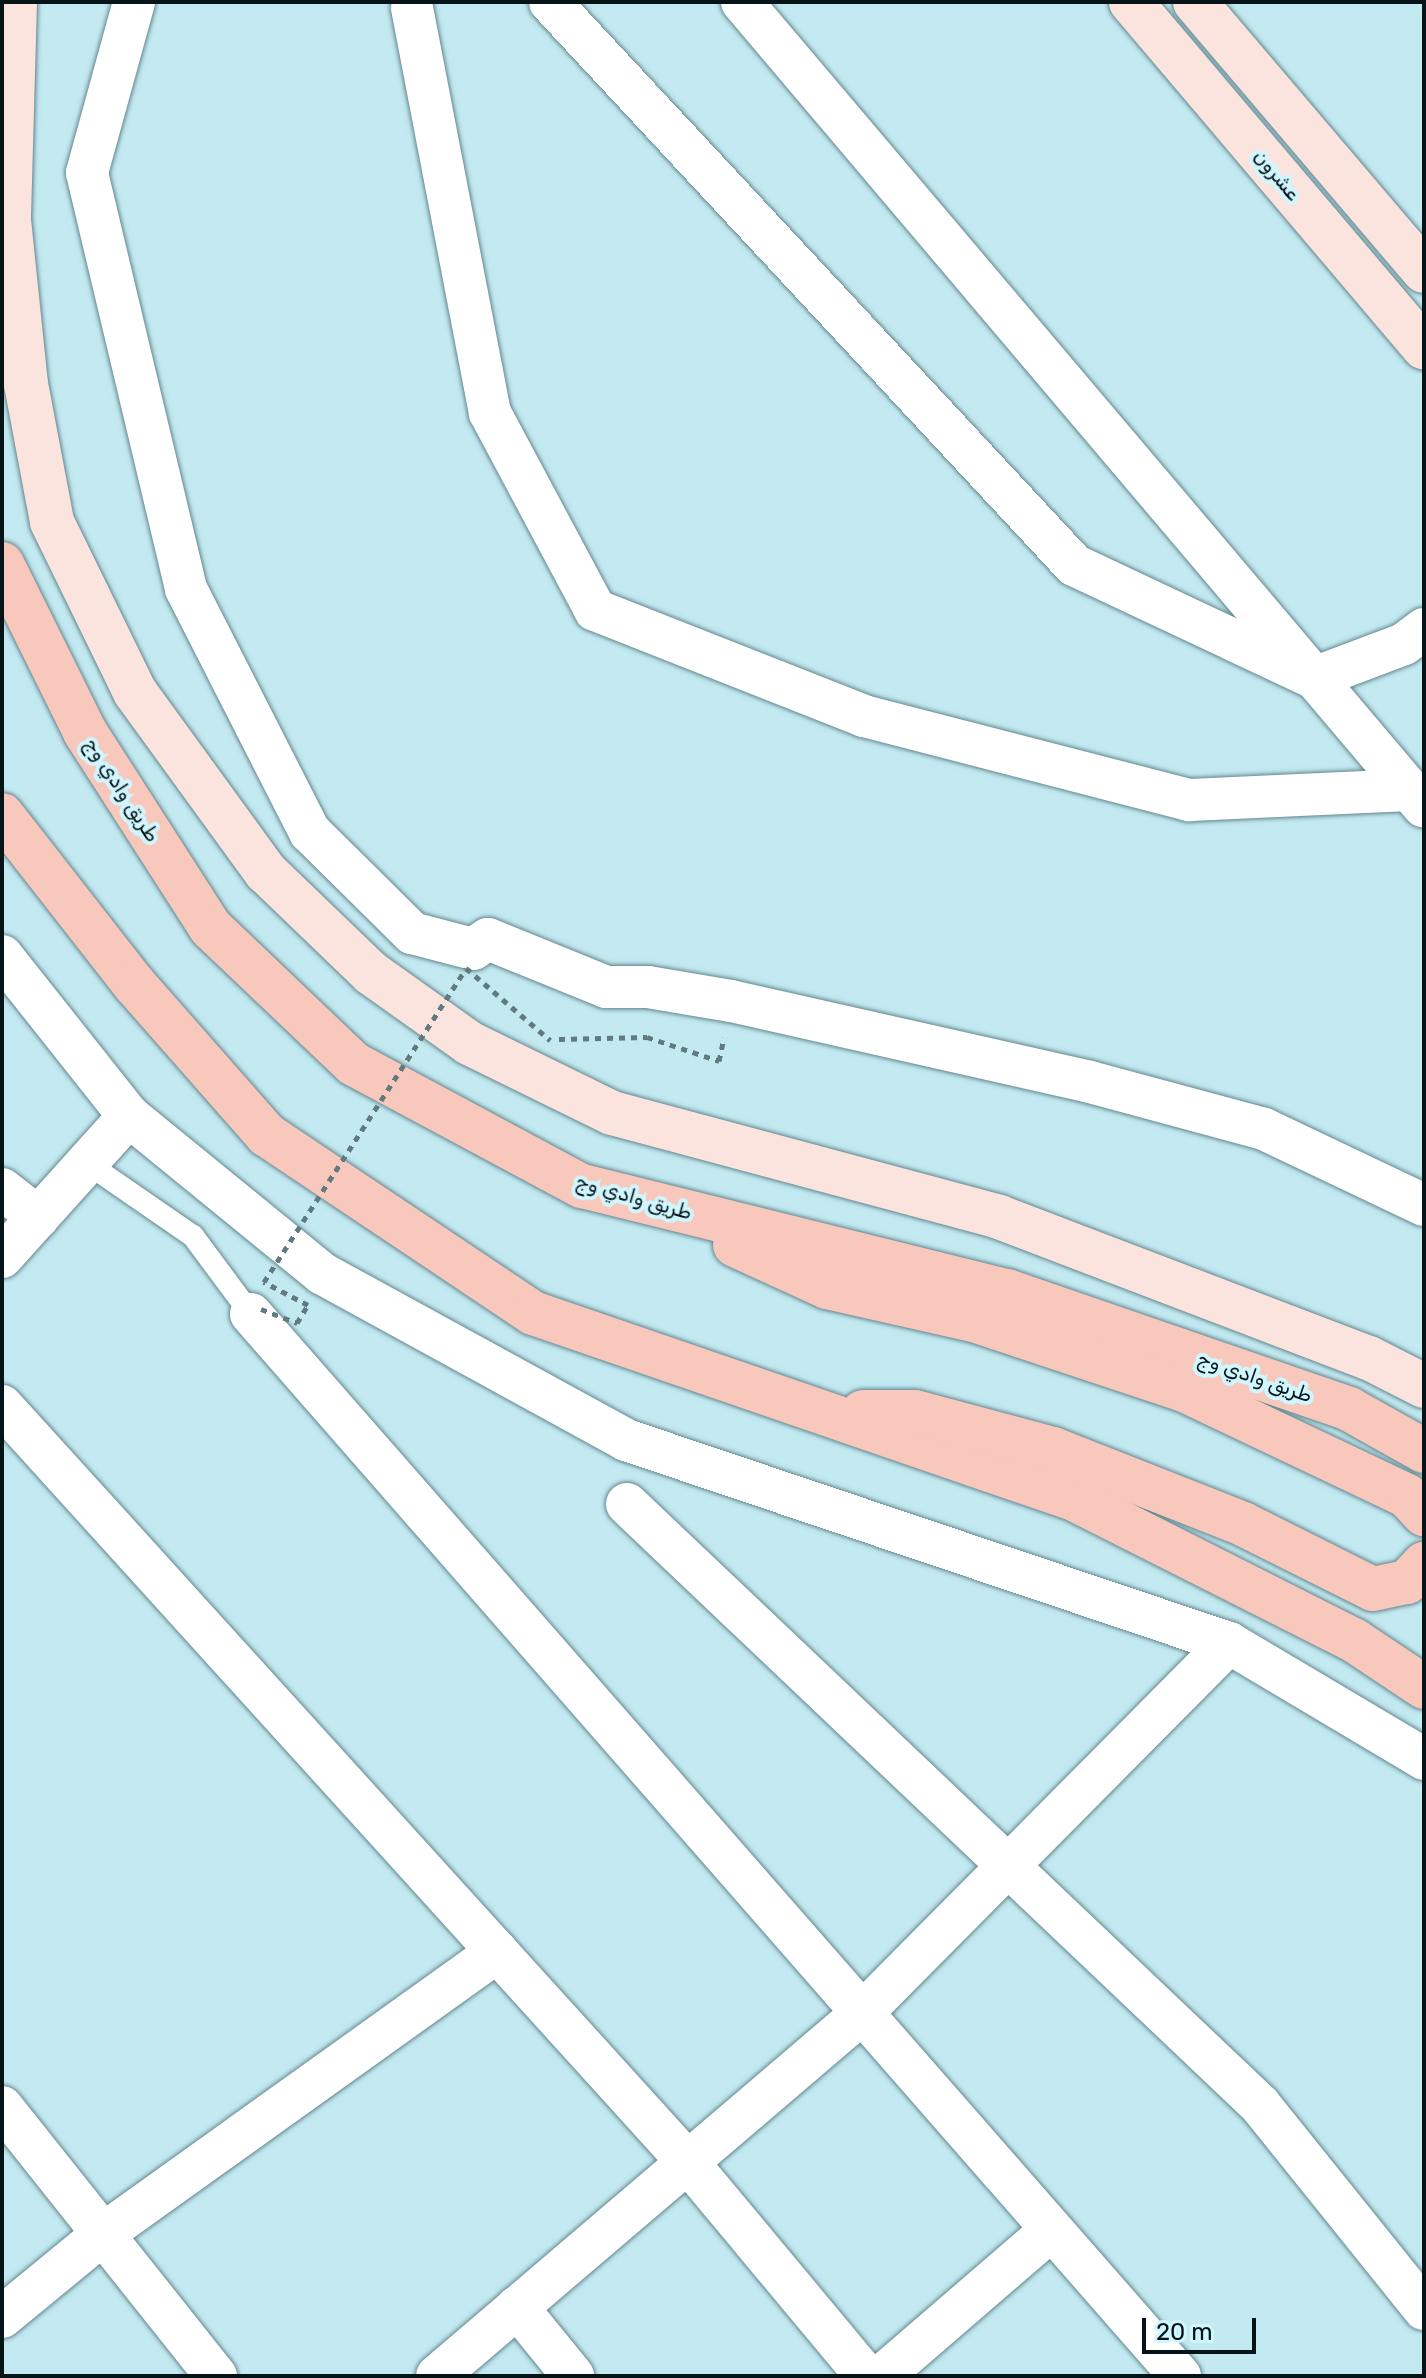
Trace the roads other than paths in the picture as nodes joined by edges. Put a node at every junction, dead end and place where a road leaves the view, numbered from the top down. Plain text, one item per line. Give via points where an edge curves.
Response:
1 (15, 2) edge
2 (134, 2) edge
3 (550, 2) edge
4 (742, 2) edge
5 (1131, 2) edge
6 (1195, 2) edge
7 (412, 8) dead end
8 (1424, 271) edge
9 (1424, 347) edge
10 (2, 564) edge
11 (1424, 629) edge
12 (1314, 678) junction
13 (1417, 799) edge
14 (2, 815) edge
15 (2, 956) edge
16 (129, 1116) junction
17 (87, 1163) junction
18 (2, 1189) edge
19 (632, 1198) junction
20 (1424, 1205) edge
21 (38, 1217) junction
22 (2, 1257) edge
23 (256, 1312) joint
24 (1424, 1386) edge
25 (2, 1406) edge
26 (821, 1412) junction
27 (1424, 1451) edge
28 (627, 1504) dead end
29 (1424, 1514) edge
30 (1424, 1564) edge
31 (1229, 1643) junction
32 (1424, 1687) edge
33 (1424, 1759) edge
34 (1011, 1864) junction
35 (497, 1952) junction
36 (860, 2015) junction
37 (2, 2107) edge
38 (686, 2160) junction
39 (1051, 2230) junction
40 (103, 2234) junction
41 (517, 2307) junction
42 (1424, 2309) edge
43 (2, 2317) edge
44 (216, 2376) edge
45 (437, 2376) edge
46 (573, 2376) edge
47 (866, 2376) edge
48 (882, 2376) edge
49 (1180, 2376) edge

1 - 24 street via 9,220 26,384 52,522 135,692 266,872 371,973 469,1043 612,1113 999,1217 1369,1358
2 - 20 street via 87,173 186,589 310,832 412,933 473,949 488,939 606,987 648,987 731,1001 1090,1082 1264,1129
3 - 12 street via 1074,565
4 - 12 street
5 - 9 street, عشرون
6 - 8 street
7 - 13 street via 490,413 595,610 864,716 1189,800
10 - 19 main road, طريق وادي وج via 85,732 211,928 354,1064 582,1186
11 - 12 street via 1404,644
12 - 13 street
14 - 26 main road via 135,985 267,1135 533,1313
15 - 16 street
16 - 17 street
16 - 31 street via 323,1274 626,1440
17 - 21 street
17 - 23 lane via 193,1236
18 - 21 street
19 - 27 main road, طريق وادي وج via 1007,1291 1349,1409
19 - 29 main road via 827,1287 974,1320 1184,1390 1407,1496
21 - 22 street
23 - 36 street
25 - 35 street
26 - 30 main road via 915,1412 1053,1449 1243,1524 1373,1589 1407,1582
26 - 32 main road via 1074,1499 1355,1641
28 - 34 street
31 - 33 street
31 - 34 street
34 - 36 street
34 - 42 street via 1260,2105
35 - 38 street
35 - 40 street
36 - 38 street
36 - 39 street
37 - 40 street
38 - 41 street
38 - 47 street
39 - 48 street
39 - 49 street
40 - 43 street
40 - 44 street
41 - 45 street
41 - 46 street

